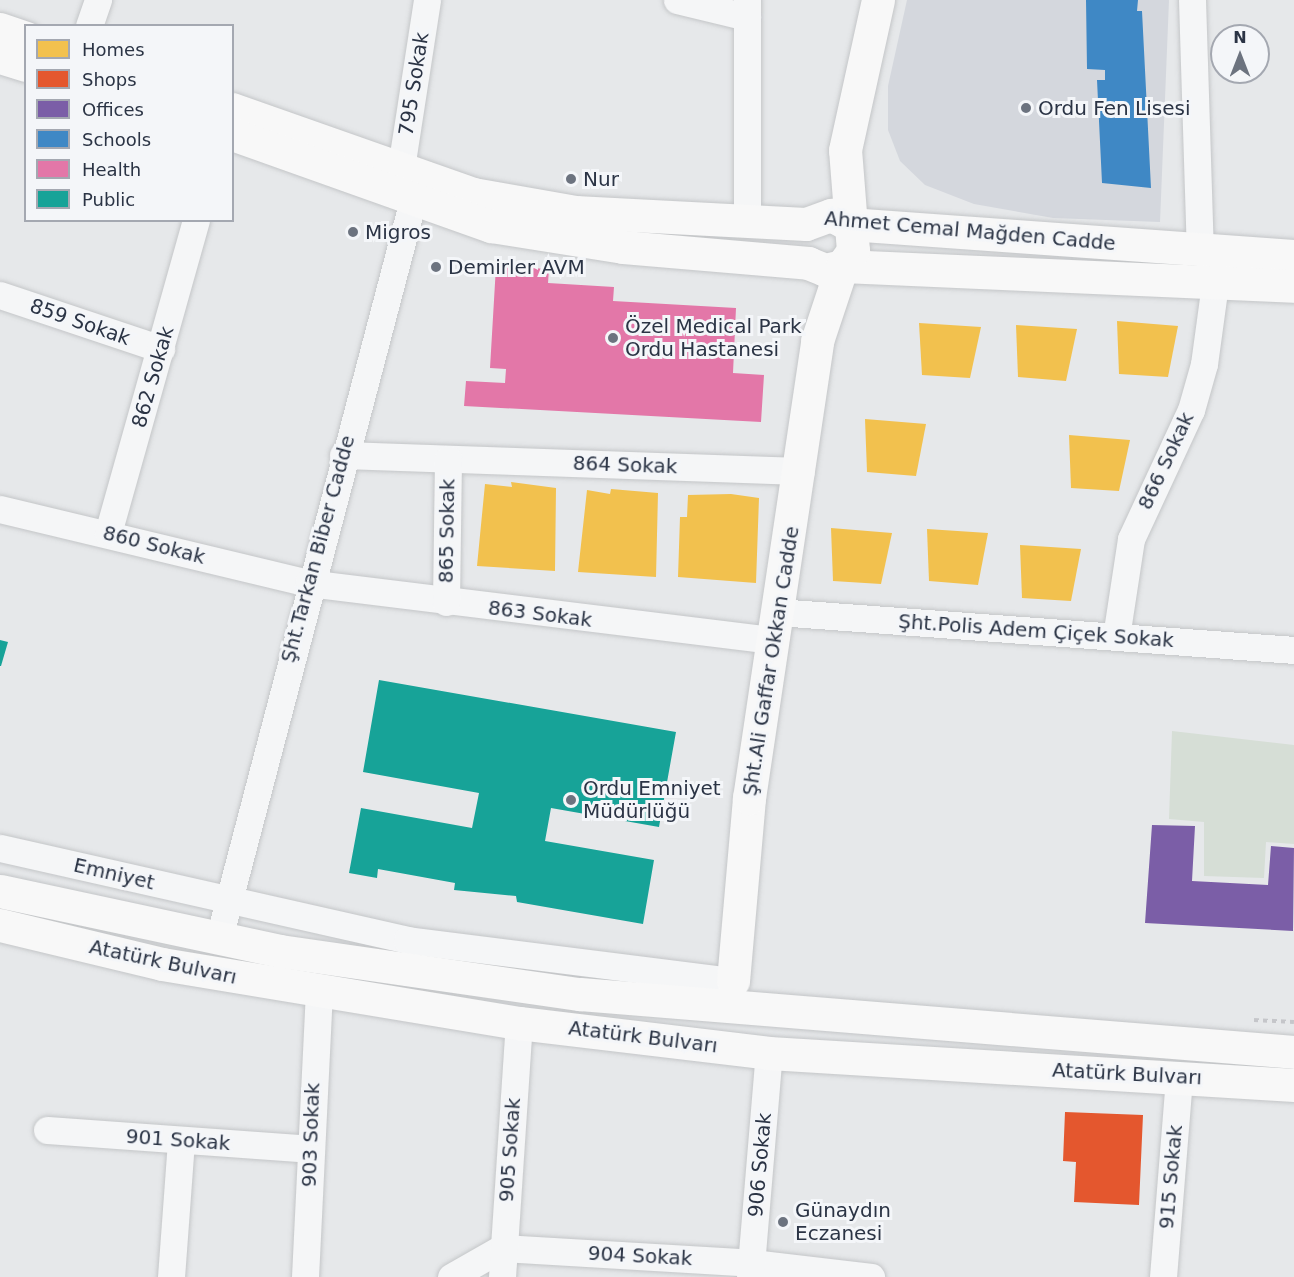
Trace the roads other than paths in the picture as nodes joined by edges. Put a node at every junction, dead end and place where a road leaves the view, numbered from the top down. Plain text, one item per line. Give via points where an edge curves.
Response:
1 (98, 0) edge
2 (427, 0) edge
3 (677, 0) edge
4 (878, 0) edge
5 (1192, 0) edge
6 (747, 8) edge
7 (90, 24) edge
8 (0, 29) edge
9 (24, 37) edge
10 (0, 57) edge
11 (24, 64) edge
12 (234, 110) edge
13 (234, 135) edge
14 (845, 150) junction
15 (400, 168) junction
16 (412, 200) junction
17 (747, 220) junction
18 (195, 222) edge
19 (807, 224) junction
20 (848, 224) junction
21 (1200, 249) junction
22 (1294, 256) edge
23 (808, 263) junction
24 (842, 266) junction
25 (1215, 284) junction
26 (1294, 286) edge
27 (0, 295) edge
28 (817, 341) junction
29 (161, 349) junction
30 (343, 455) junction
31 (448, 459) junction
32 (801, 471) junction
33 (0, 509) edge
34 (108, 533) junction
35 (308, 583) junction
36 (446, 602) junction
37 (775, 626) junction
38 (1116, 637) junction
39 (1294, 650) edge
40 (0, 848) edge
41 (0, 891) edge
42 (228, 900) junction
43 (0, 925) edge
44 (219, 938) junction
45 (733, 981) joint
46 (319, 993) junction
47 (519, 1023) junction
48 (1294, 1052) edge
49 (769, 1053) junction
50 (1179, 1077) junction
51 (1294, 1084) edge
52 (47, 1130) dead end
53 (181, 1140) junction
54 (309, 1149) junction
55 (502, 1248) junction
56 (751, 1270) edge
57 (171, 1277) edge
58 (305, 1277) edge
59 (451, 1277) edge
60 (502, 1277) edge
61 (871, 1277) edge
62 (1163, 1277) edge

1 - 7 street
2 - 15 street, 795 Sokak
3 - 6 street
4 - 14 main road, Şht.Ali Gaffar Okkan Cadde
5 - 21 street
6 - 17 street
8 - 9 main road
10 - 11 main road
12 - 15 main road, Ahmet Cemal Mağden Cadde
13 - 16 main road, Ahmet Cemal Mağden Cadde
14 - 19 main road, Şht.Ali Gaffar Okkan Cadde
14 - 20 main road, Şht.Ali Gaffar Okkan Cadde
15 - 17 main road, Ahmet Cemal Mağden Cadde via 473,194 575,212
16 - 23 main road, Ahmet Cemal Mağden Cadde via 502,228 623,247
16 - 30 street, Şht.Tarkan Biber Cadde
17 - 19 main road, Ahmet Cemal Mağden Cadde
18 - 29 street, 862 Sokak
19 - 20 main road, Ahmet Cemal Mağden Cadde via 831,215
19 - 23 main road, Şht.Ali Gaffar Okkan Cadde via 799,241
20 - 21 main road, Ahmet Cemal Mağden Cadde
20 - 24 main road, Şht.Ali Gaffar Okkan Cadde via 855,242
21 - 22 main road, Ahmet Cemal Mağden Cadde
23 - 24 main road, Ahmet Cemal Mağden Cadde via 825,270
23 - 28 main road, Şht.Ali Gaffar Okkan Cadde
24 - 25 main road, Ahmet Cemal Mağden Cadde
24 - 28 main road, Şht.Ali Gaffar Okkan Cadde
25 - 26 main road, Ahmet Cemal Mağden Cadde
25 - 38 street, 866 Sokak via 1191,410 1131,539
27 - 29 street, 859 Sokak
28 - 32 main road, Şht.Ali Gaffar Okkan Cadde
29 - 34 street, 862 Sokak
30 - 31 street, 864 Sokak
30 - 35 street, Şht.Tarkan Biber Cadde
31 - 32 street, 864 Sokak
31 - 36 street, 865 Sokak
32 - 37 main road, Şht.Ali Gaffar Okkan Cadde
33 - 34 street, 860 Sokak
34 - 35 street, 860 Sokak
35 - 36 street, 863 Sokak
35 - 42 street, Şht.Tarkan Biber Cadde
36 - 37 street, 863 Sokak
37 - 38 street, Şht.Polis Adem Çiçek Sokak
37 - 45 main road, Şht.Ali Gaffar Okkan Cadde via 749,798
38 - 39 street, Şht.Polis Adem Çiçek Sokak
40 - 42 street, Emniyet
41 - 44 main road, Atatürk Bulvarı
42 - 44 street, Şht.Tarkan Biber Cadde
42 - 45 street, Emniyet via 407,940
43 - 46 main road, Atatürk Bulvarı via 162,964
44 - 48 main road, Atatürk Bulvarı via 580,994
46 - 47 main road, Atatürk Bulvarı
46 - 54 street, 903 Sokak
47 - 49 main road, Atatürk Bulvarı
47 - 55 street, 905 Sokak
49 - 50 main road, Atatürk Bulvarı
49 - 56 street, 906 Sokak
50 - 51 main road, Atatürk Bulvarı
50 - 62 street, 915 Sokak
52 - 53 street, 901 Sokak
53 - 54 street, 901 Sokak
53 - 57 street
54 - 58 street, 903 Sokak
55 - 56 street, 904 Sokak
55 - 59 street
55 - 60 street, 905 Sokak
56 - 61 street, 904 Sokak

